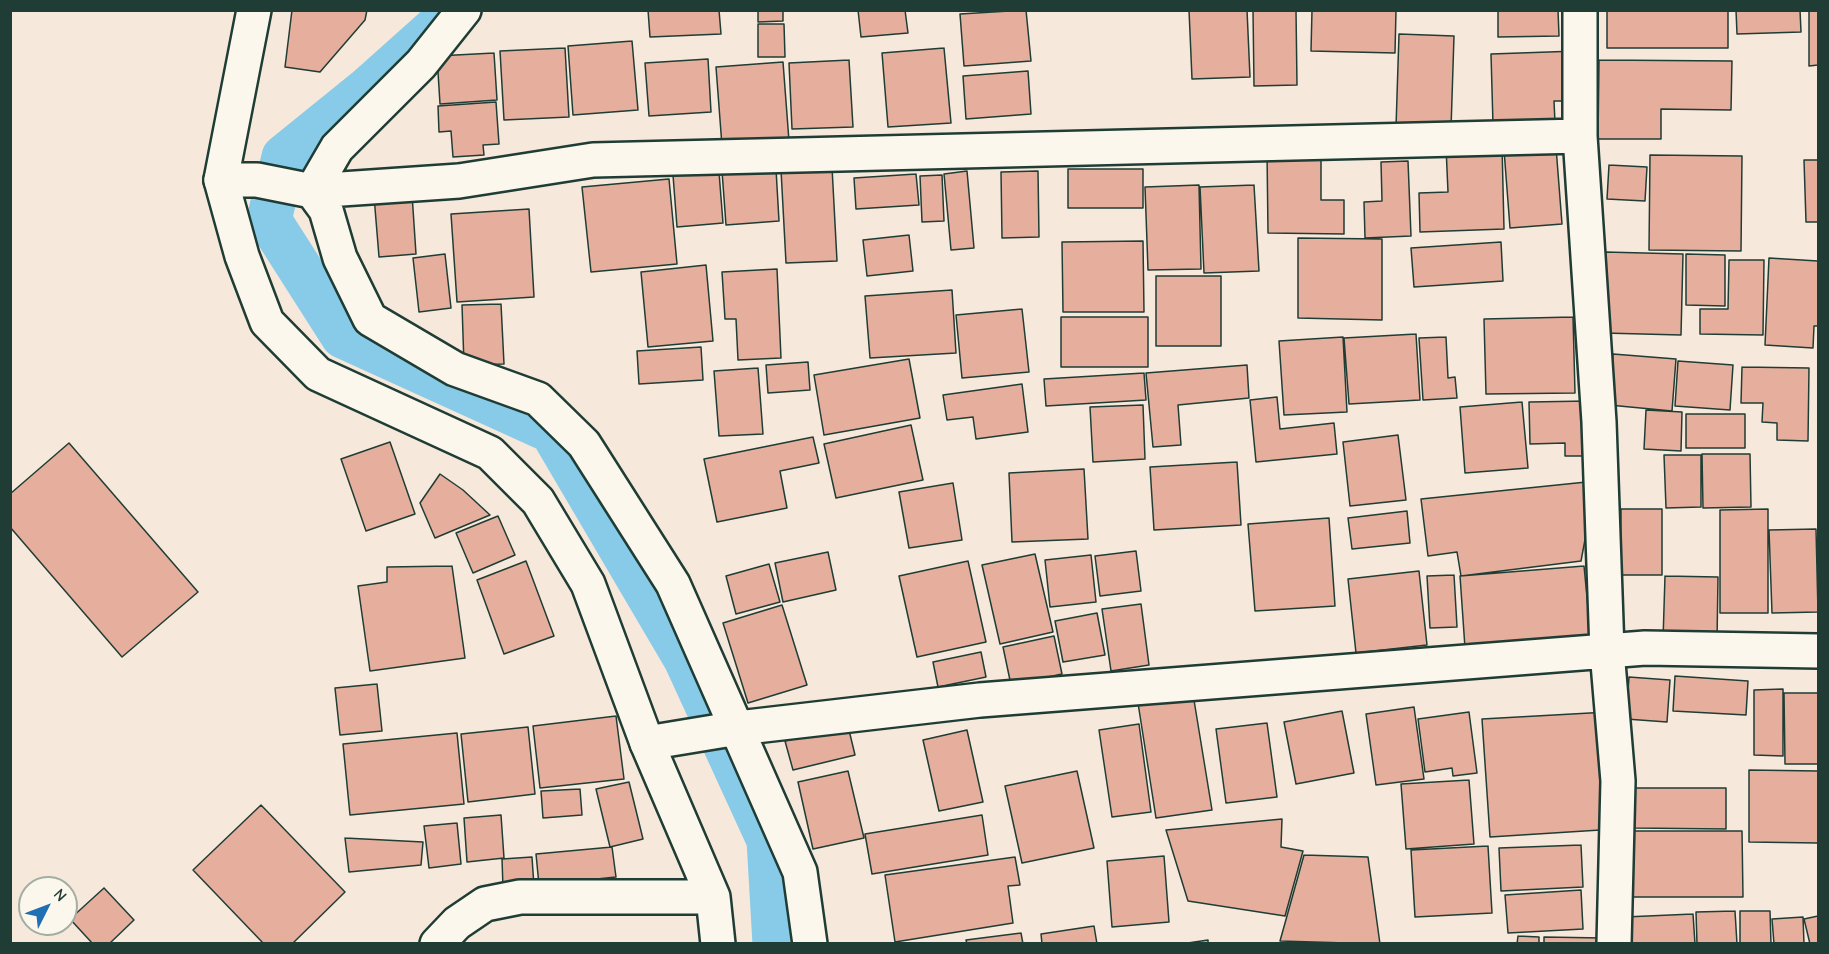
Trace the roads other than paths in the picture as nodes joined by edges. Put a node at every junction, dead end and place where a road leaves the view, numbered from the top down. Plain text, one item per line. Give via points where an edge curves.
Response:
1 (254, 10) edge
2 (464, 10) edge
3 (1580, 10) edge
4 (1580, 136) junction
5 (221, 180) junction
6 (312, 191) junction
7 (1607, 651) junction
8 (1818, 651) edge
9 (738, 728) junction
10 (647, 743) junction
11 (713, 897) junction
12 (437, 944) edge
13 (718, 944) edge
14 (810, 944) edge
15 (1614, 944) edge

1 - 5 street
2 - 6 street via 421,64 337,148
3 - 4 street
4 - 6 street via 593,160 459,181
4 - 7 street via 1599,422
5 - 6 street via 257,180
5 - 10 street via 242,256 267,322 318,374 490,453 538,501 588,584
6 - 9 street via 326,210 340,258 370,319 455,369 538,399 584,444 673,584
7 - 8 street
7 - 9 street via 980,700
7 - 15 street via 1618,781
9 - 10 street
9 - 14 street via 800,872
10 - 11 street
11 - 12 street via 520,897 485,904
11 - 13 street

